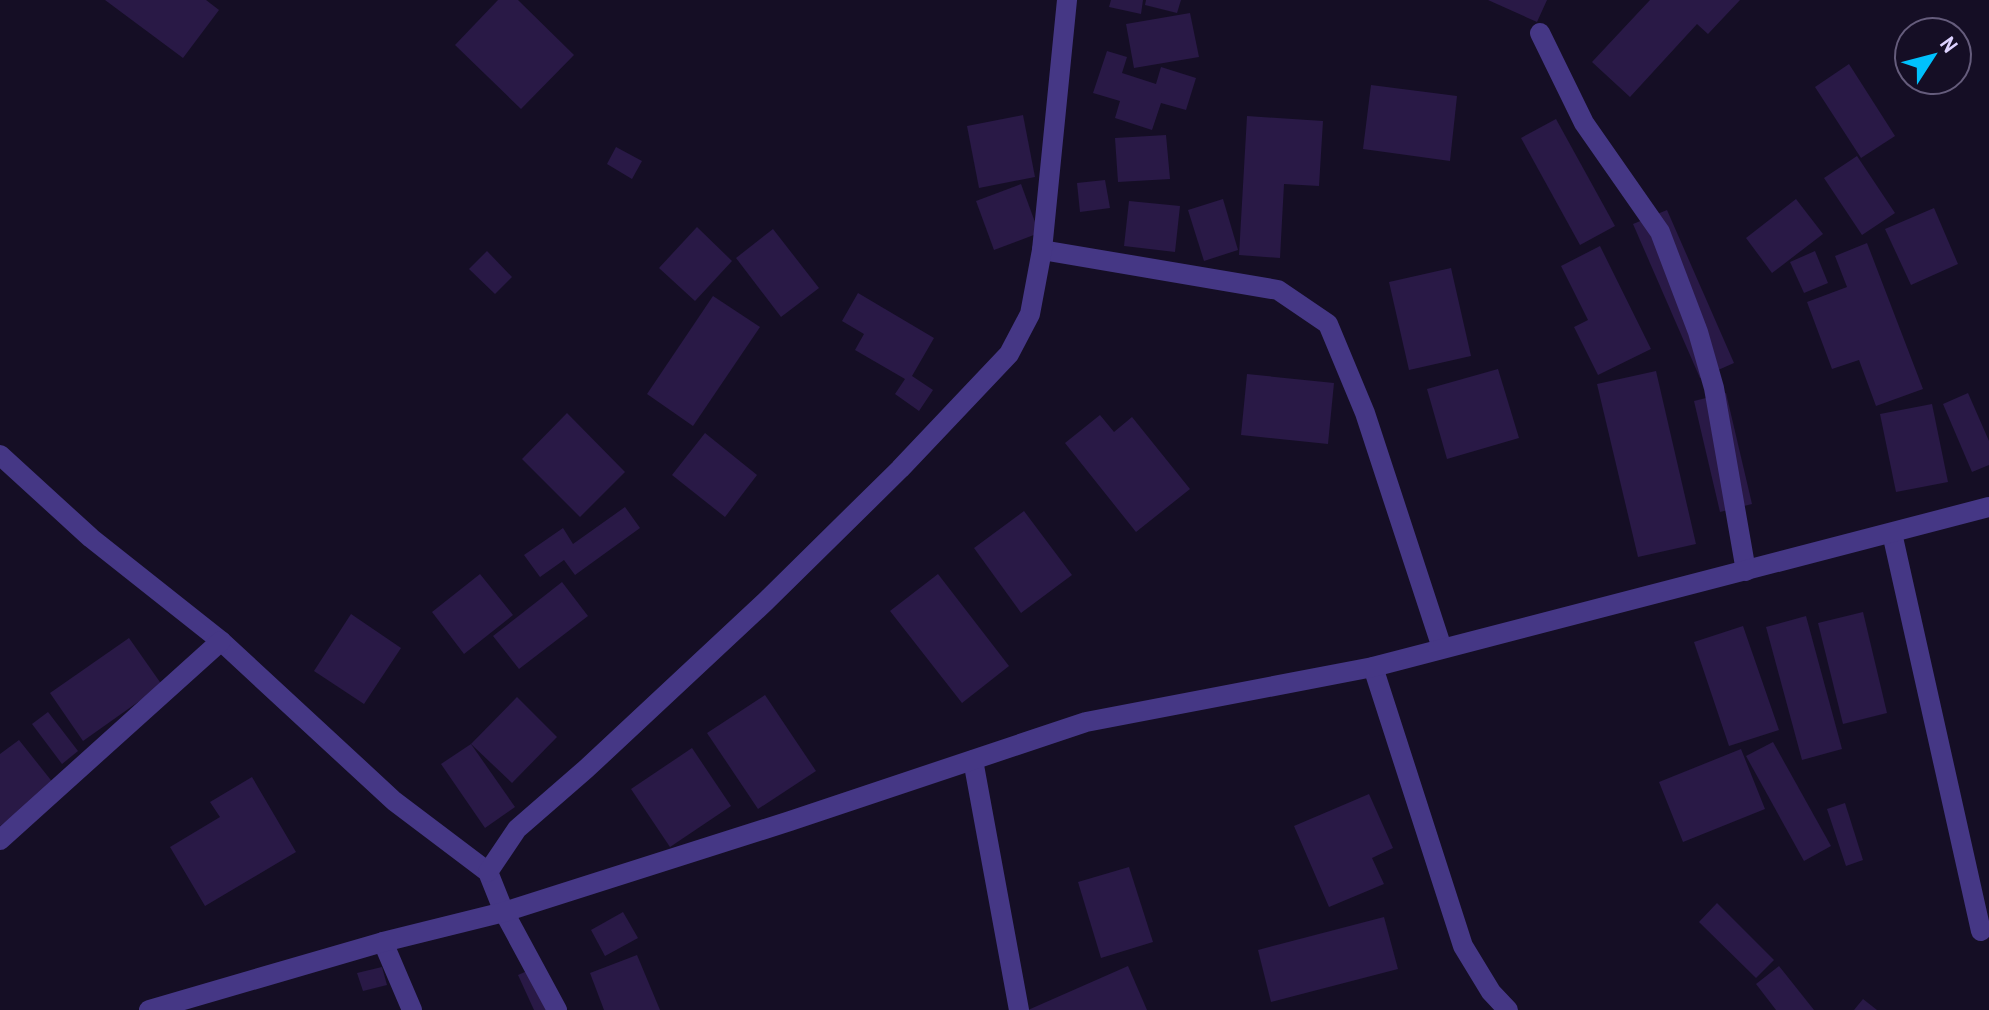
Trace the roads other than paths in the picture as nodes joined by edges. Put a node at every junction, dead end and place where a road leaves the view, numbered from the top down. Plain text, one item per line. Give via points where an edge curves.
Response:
1 (1067, 0) edge
2 (1540, 33) dead end
3 (1042, 250) junction
4 (0, 455) edge
5 (1989, 507) edge
6 (1892, 533) junction
7 (1746, 571) junction
8 (221, 641) junction
9 (1442, 648) junction
10 (1373, 667) junction
11 (973, 760) junction
12 (0, 840) edge
13 (488, 872) junction
14 (504, 912) junction
15 (1981, 931) dead end
16 (383, 942) junction
17 (149, 1010) edge
18 (412, 1010) edge
19 (557, 1010) edge
20 (1019, 1010) edge
21 (1508, 1010) edge

1 - 3 street
2 - 7 street via 1584,123 1660,232 1714,388
3 - 9 street via 1278,290 1328,324 1365,413
3 - 13 street via 1030,314 1009,354 766,601 517,829
4 - 8 street via 91,538
5 - 6 street
6 - 7 street
6 - 15 street
7 - 9 street
8 - 12 street
8 - 13 street via 394,801
9 - 10 street
10 - 11 street via 1086,722
10 - 21 street via 1463,946
11 - 14 street
11 - 20 street
13 - 14 street
14 - 16 street
14 - 19 street
16 - 17 street
16 - 18 street

